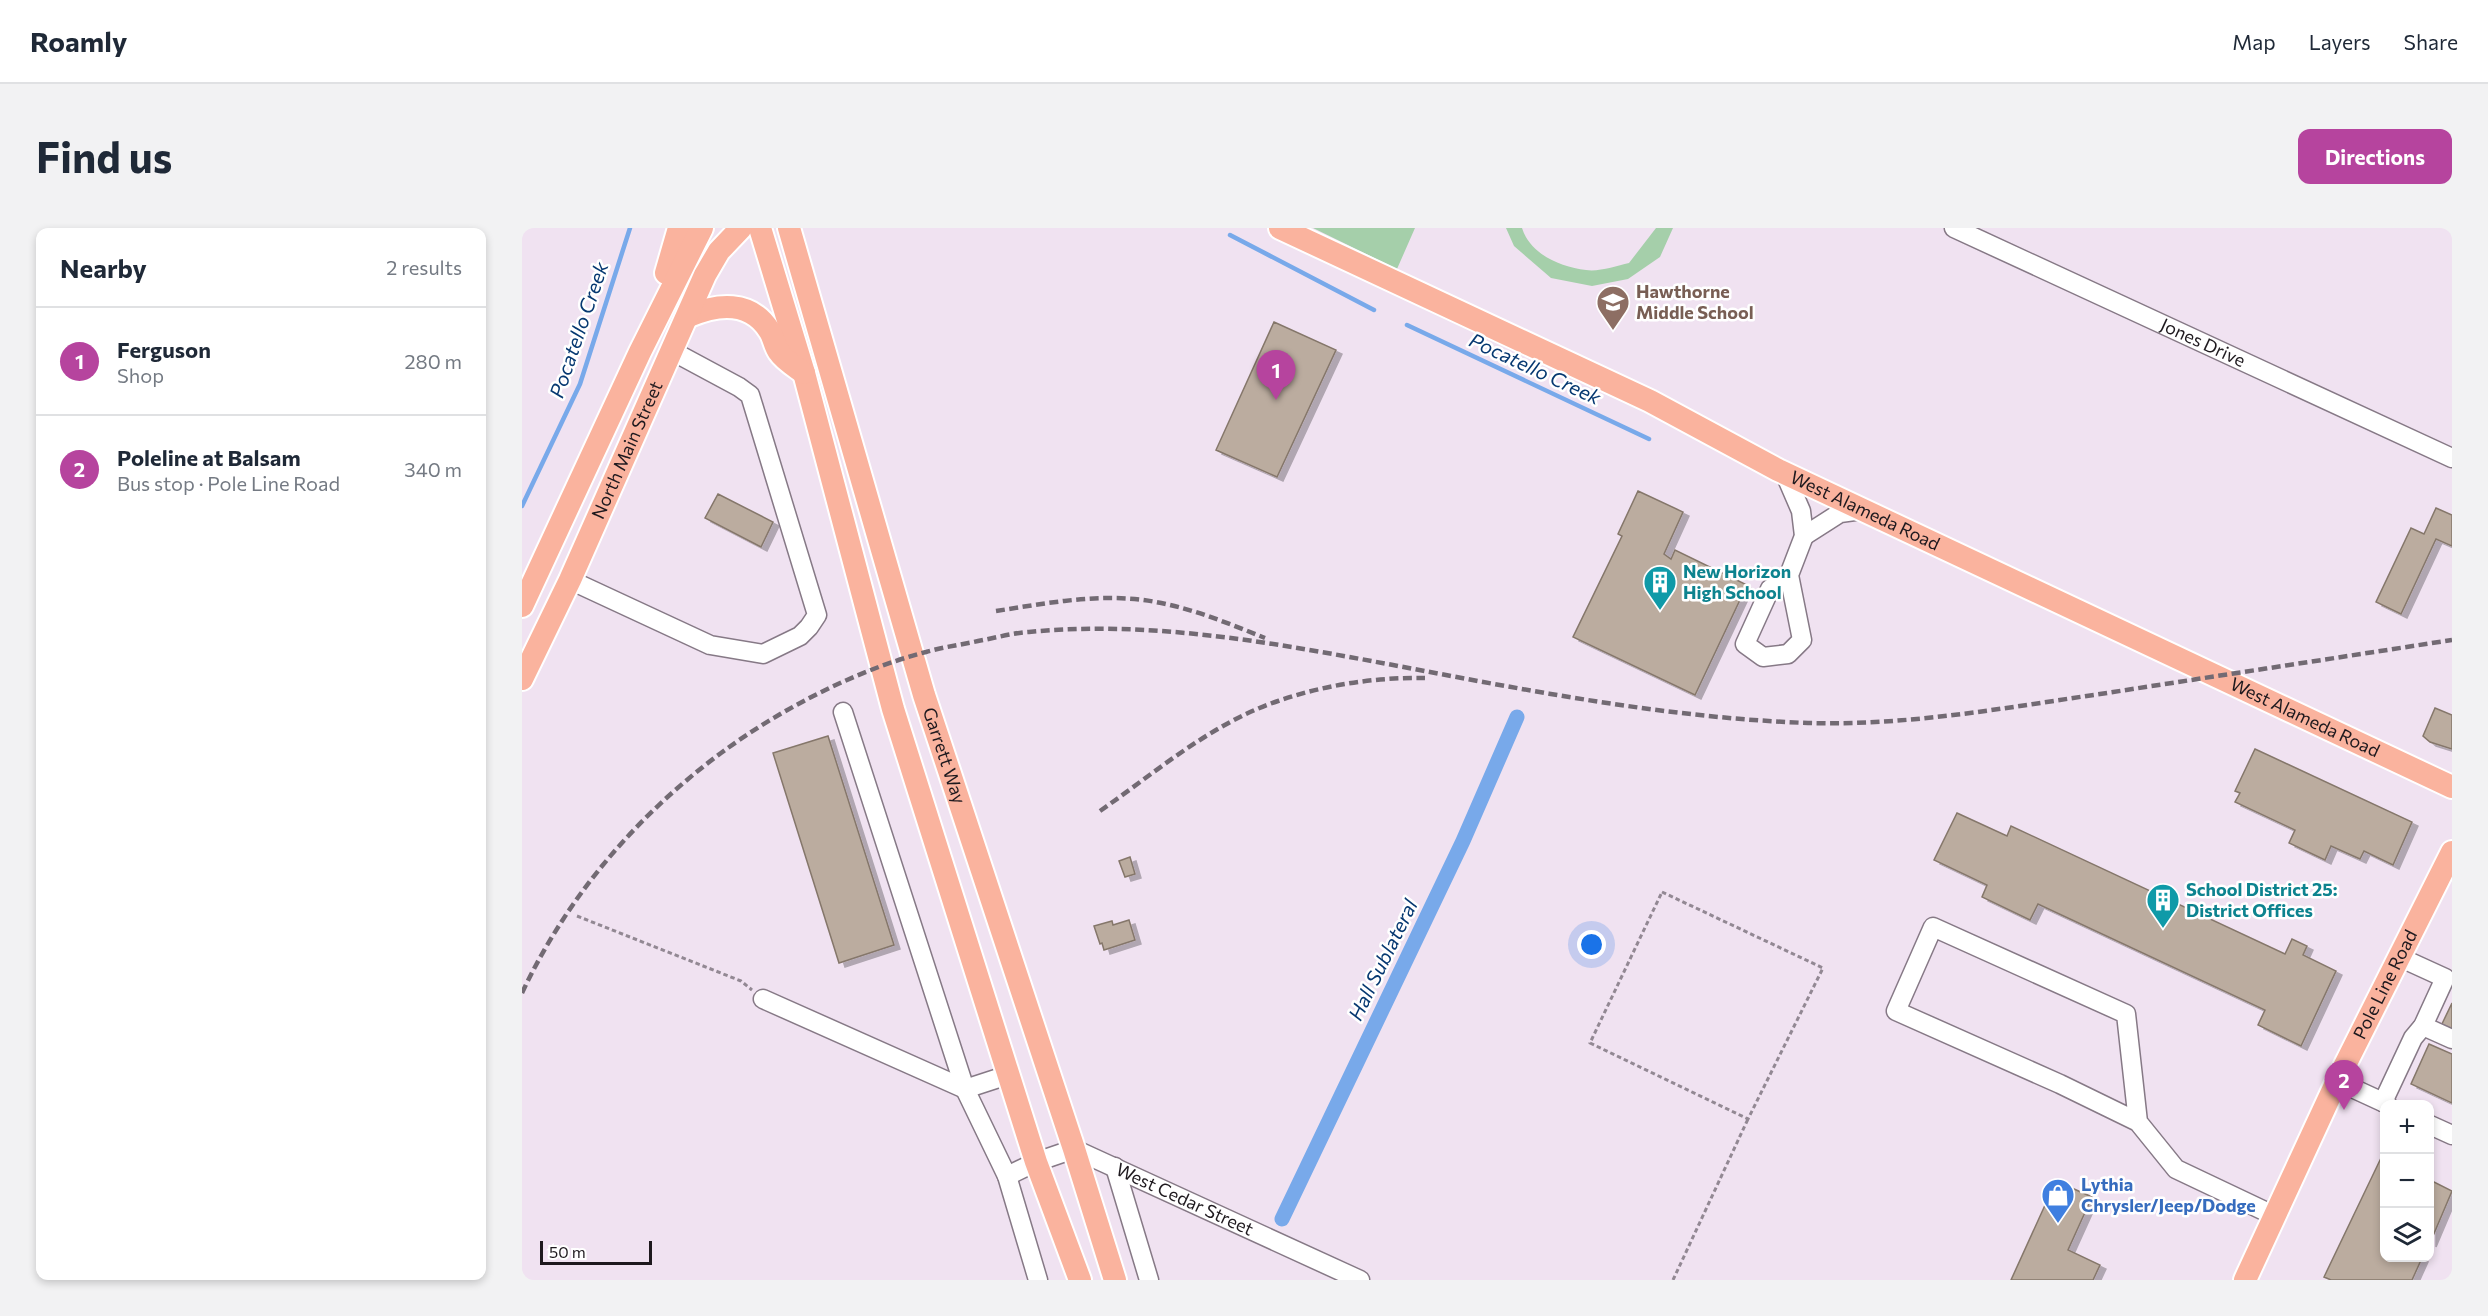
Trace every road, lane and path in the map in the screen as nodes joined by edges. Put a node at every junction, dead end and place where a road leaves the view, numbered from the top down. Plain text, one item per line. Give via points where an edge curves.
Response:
1 (679, 228) edge
2 (702, 228) edge
3 (741, 228) edge
4 (760, 228) edge
5 (789, 228) edge
6 (1280, 228) edge
7 (1954, 228) edge
8 (689, 316) junction
9 (672, 351) junction
10 (640, 352) junction
11 (804, 373) junction
12 (2452, 458) edge
13 (1785, 474) junction
14 (1862, 510) junction
15 (1803, 536) junction
16 (1789, 575) dead end
17 (570, 580) junction
18 (522, 606) edge
19 (524, 668) edge
20 (843, 712) dead end
21 (2452, 787) edge
22 (2452, 852) edge
23 (578, 916) dead end
24 (2399, 957) junction
25 (2447, 990) edge
26 (763, 999) joint
27 (2423, 1026) junction
28 (2452, 1039) edge
29 (1008, 1076) junction
30 (2337, 1081) junction
31 (965, 1089) junction
32 (2386, 1100) edge
33 (2380, 1101) edge
34 (1748, 1119) junction
35 (2138, 1122) junction
36 (2434, 1127) edge
37 (2452, 1135) edge
38 (1074, 1149) junction
39 (1036, 1162) junction
40 (1115, 1167) junction
41 (1007, 1176) junction
42 (2273, 1215) junction
43 (1038, 1280) edge
44 (1080, 1280) edge
45 (1114, 1280) edge
46 (1149, 1280) edge
47 (1360, 1280) edge
48 (1672, 1280) edge
49 (2244, 1280) edge

1 - 10 main road via 645,323
2 - 10 main road, North Main Street
3 - 8 main road, North Main Street via 719,251
4 - 11 main road, Garrett Way
5 - 38 main road, Garrett Way via 924,695
6 - 13 main road, West Alameda Road via 1650,401
7 - 12 street, Jones Drive
8 - 9 main road, North Main Street
8 - 11 main road via 709,308 733,306 748,311 770,331 779,354
9 - 17 main road, North Main Street
9 - 17 street via 750,395 817,615 800,636 763,654 710,645
10 - 18 main road, North Main Street
11 - 29 main road, Garrett Way via 893,709
13 - 14 main road, West Alameda Road
13 - 15 street via 1802,511
14 - 15 street via 1840,513
14 - 21 main road, West Alameda Road
15 - 16 street
17 - 19 main road, North Main Street
20 - 31 street
22 - 24 main road, Pole Line Road
23 - 26 path via 741,981
24 - 25 street via 2445,978
24 - 30 main road, Pole Line Road
25 - 27 street
26 - 31 street
27 - 28 street
27 - 32 street via 2413,1038
29 - 31 street
29 - 39 main road, Garrett Way
30 - 33 street
30 - 42 main road, Pole Line Road
31 - 41 street
34 - 34 path via 1590,1043 1662,892 1823,968
34 - 48 path
35 - 35 street via 1896,1011 1933,927 2126,1014
35 - 42 street via 2176,1169
36 - 37 street
38 - 39 street
38 - 40 street, West Cedar Street
38 - 45 main road, Garrett Way
39 - 41 street
39 - 44 main road, Garrett Way
40 - 46 street
40 - 47 street, West Cedar Street
41 - 43 street
42 - 49 main road, Pole Line Road

